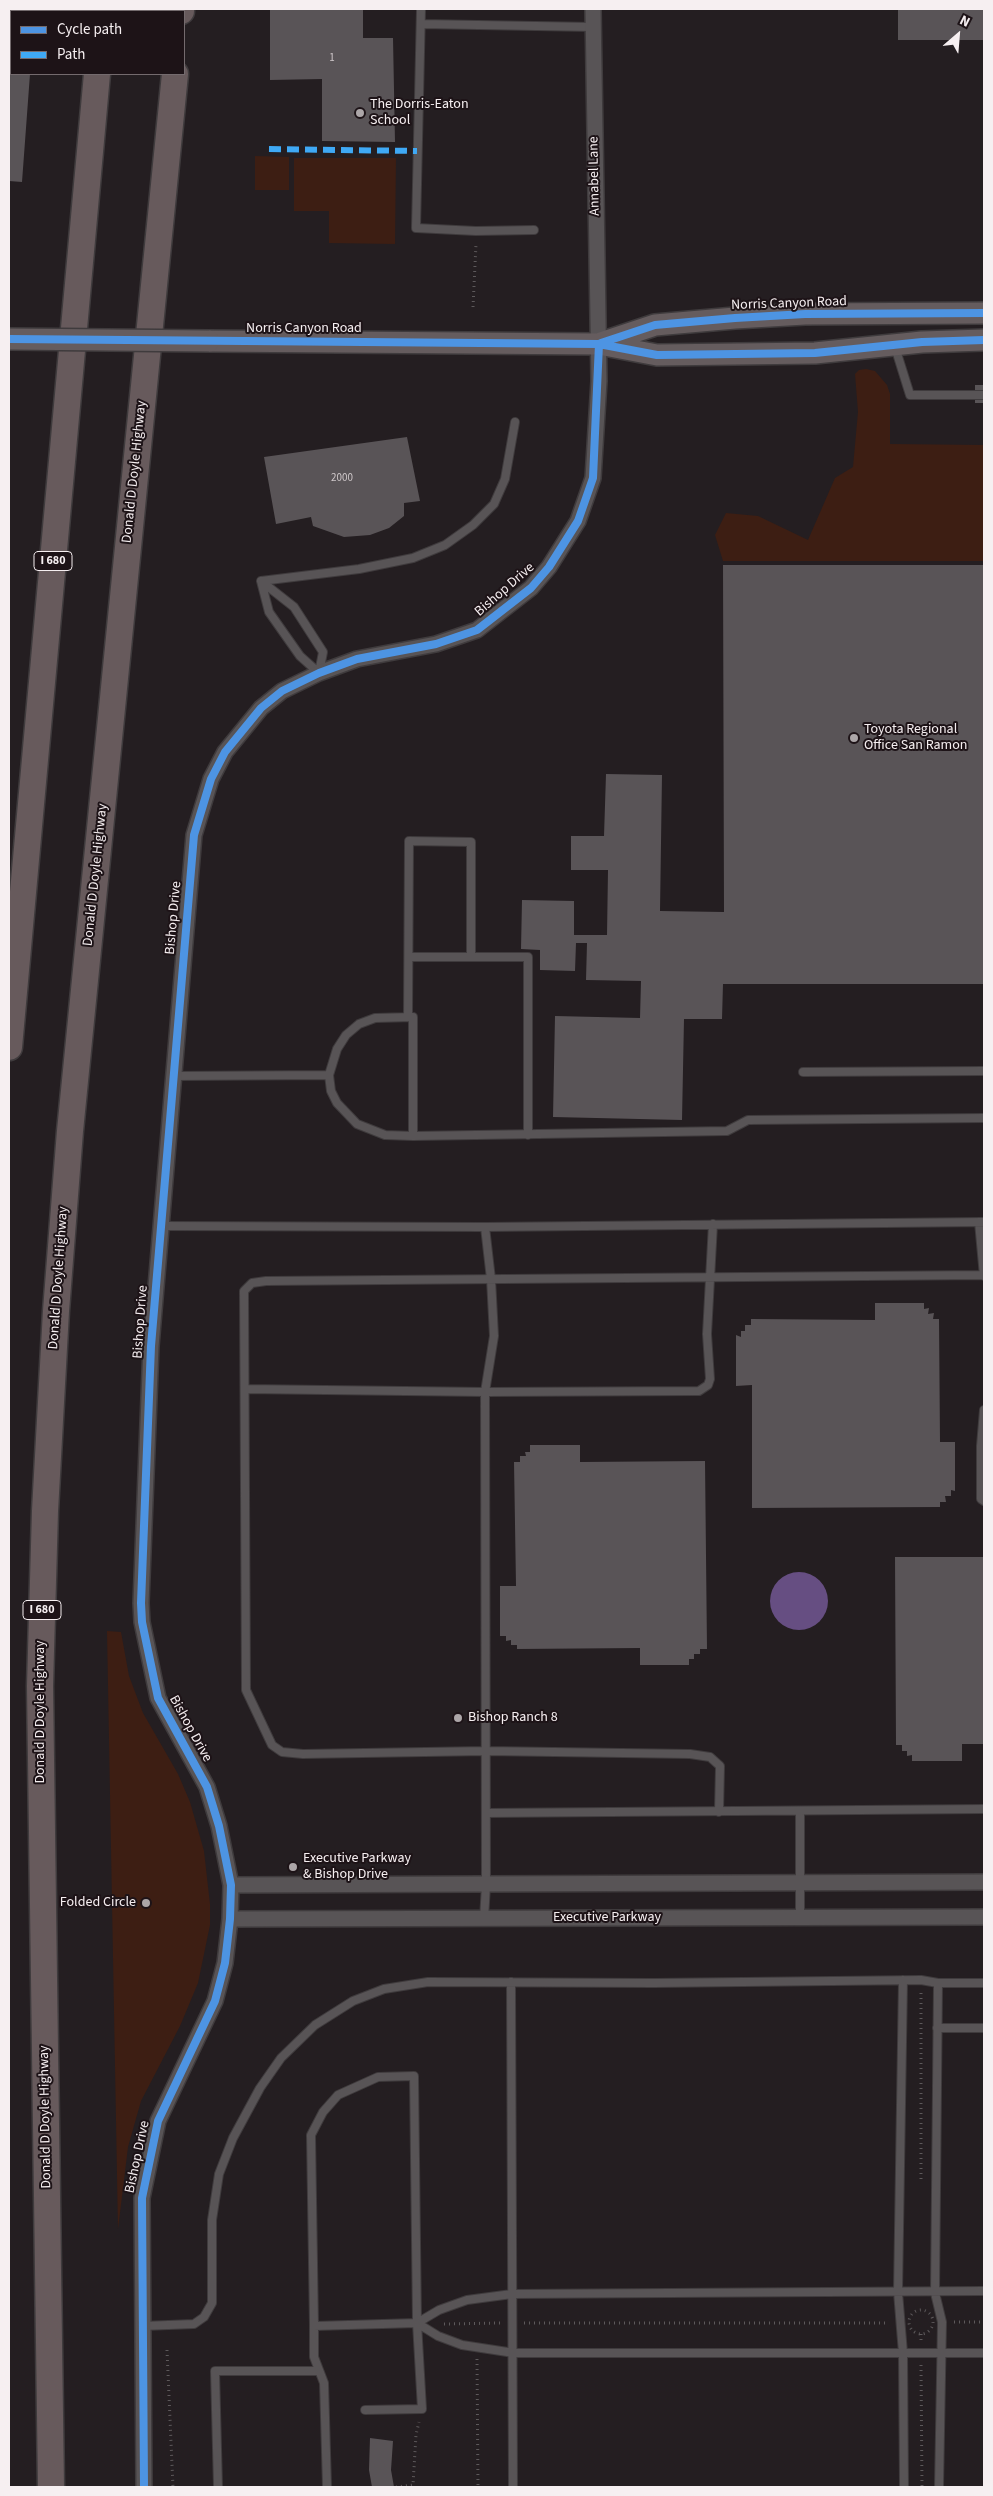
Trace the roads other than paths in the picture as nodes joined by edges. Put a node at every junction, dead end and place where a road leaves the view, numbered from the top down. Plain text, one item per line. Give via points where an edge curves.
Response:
1 (421, 9) edge
2 (592, 9) edge
3 (422, 24) junction
4 (593, 27) junction
5 (97, 75) edge
6 (175, 75) edge
7 (534, 230) dead end
8 (984, 313) edge
9 (9, 339) edge
10 (984, 340) edge
11 (598, 344) junction
12 (895, 345) junction
13 (984, 395) edge
14 (515, 422) dead end
15 (261, 581) junction
16 (319, 673) junction
17 (410, 957) junction
18 (471, 957) junction
19 (408, 1017) junction
20 (9, 1047) edge
21 (984, 1071) edge
22 (803, 1072) dead end
23 (173, 1076) junction
24 (329, 1076) junction
25 (984, 1118) edge
26 (528, 1135) junction
27 (413, 1136) junction
28 (982, 1222) edge
29 (713, 1224) junction
30 (160, 1226) junction
31 (485, 1227) junction
32 (984, 1275) edge
33 (709, 1276) junction
34 (491, 1279) junction
35 (245, 1389) junction
36 (485, 1392) junction
37 (984, 1410) edge
38 (984, 1501) edge
39 (486, 1752) junction
40 (984, 1809) edge
41 (800, 1811) junction
42 (718, 1812) junction
43 (486, 1813) junction
44 (984, 1882) edge
45 (800, 1883) junction
46 (486, 1885) junction
47 (231, 1886) junction
48 (800, 1917) junction
49 (984, 1917) edge
50 (230, 1919) junction
51 (484, 1919) junction
52 (903, 1980) junction
53 (511, 1982) junction
54 (938, 1983) junction
55 (984, 1983) edge
56 (937, 2028) junction
57 (984, 2028) edge
58 (984, 2291) edge
59 (898, 2292) junction
60 (935, 2293) junction
61 (512, 2294) junction
62 (417, 2323) junction
63 (143, 2326) junction
64 (314, 2326) junction
65 (514, 2353) junction
66 (903, 2353) junction
67 (940, 2353) junction
68 (984, 2353) edge
69 (319, 2371) junction
70 (364, 2410) dead end
71 (50, 2487) edge
72 (144, 2487) edge
73 (218, 2487) edge
74 (327, 2487) edge
75 (513, 2487) edge
76 (904, 2487) edge
77 (939, 2487) edge

1 - 3 lane
2 - 4 street, Annabel Lane
3 - 4 lane
3 - 7 lane via 416,228
4 - 11 street, Annabel Lane
5 - 20 highway, I 680
6 - 71 highway, Donald D Doyle Highway / I 680 via 70,1131 45,1511 40,1686
8 - 11 main road, Norris Canyon Road via 805,314 665,324
9 - 11 main road, Norris Canyon Road, bridge
10 - 12 main road, Norris Canyon Road
11 - 12 main road, Norris Canyon Road via 657,355 815,352
11 - 16 street, Bishop Drive via 593,478 578,522 549,567 525,593 477,630 436,644 357,659
12 - 13 lane via 910,395
14 - 15 lane via 505,479 494,504 473,525 444,545 414,558 359,569
15 - 16 lane via 269,612 300,656
15 - 16 lane via 294,607 318,644 323,652
16 - 23 street, Bishop Drive via 282,691 261,708 225,752 211,779 194,835
17 - 18 lane
17 - 18 lane via 409,841 471,842
17 - 19 lane
18 - 26 lane via 528,958
19 - 24 lane via 375,1018 359,1024 337,1049
19 - 27 lane via 413,1017
21 - 22 lane
23 - 24 lane
23 - 30 street, Bishop Drive
24 - 27 lane via 337,1103 357,1124 385,1135
25 - 26 lane via 748,1120 727,1131
26 - 27 lane
28 - 29 lane
28 - 32 lane
29 - 31 lane
29 - 33 lane
30 - 31 lane
30 - 47 street, Bishop Drive via 144,1490 142,1622 158,1698 207,1786
31 - 34 lane
32 - 33 lane
33 - 34 lane
33 - 36 lane via 707,1334 710,1379 708,1385 700,1390
34 - 35 lane via 252,1283 244,1291
34 - 36 lane via 494,1336
35 - 36 lane
35 - 39 lane via 246,1690 272,1745 282,1752 303,1754
36 - 39 lane
37 - 38 lane via 981,1446 981,1499
39 - 42 lane via 690,1754 710,1757 720,1766
39 - 43 lane
40 - 41 lane
41 - 42 lane
41 - 45 lane
42 - 43 lane
43 - 46 lane
44 - 45 street
45 - 46 street
45 - 48 lane
46 - 47 street
46 - 51 lane
47 - 50 street, Bishop Drive
48 - 49 street, Executive Parkway
48 - 51 street, Executive Parkway
50 - 51 street, Executive Parkway
50 - 63 street, Bishop Drive via 225,1963 215,2001 158,2122 149,2158 142,2198
52 - 53 lane
52 - 54 lane
52 - 59 lane
53 - 61 lane
53 - 63 lane via 428,1982 384,1989 353,2001 315,2025 281,2058 260,2088 233,2138 219,2174 212,2220 212,2303 204,2317 194,2324
54 - 55 lane
54 - 56 lane
56 - 57 lane
56 - 60 lane
58 - 60 lane
59 - 60 lane
59 - 61 lane
59 - 66 lane
60 - 67 lane via 942,2322
61 - 62 lane via 467,2300 439,2310
61 - 65 lane
62 - 64 lane
62 - 64 lane via 414,2076 378,2077 338,2095 323,2112 311,2135
62 - 65 lane via 462,2345
62 - 70 lane via 422,2409
63 - 72 street, Bishop Drive
64 - 69 lane via 314,2357
65 - 66 lane
65 - 75 lane
66 - 67 lane
66 - 76 lane
67 - 68 lane
67 - 77 lane
69 - 73 lane via 215,2371
69 - 74 lane via 324,2383

